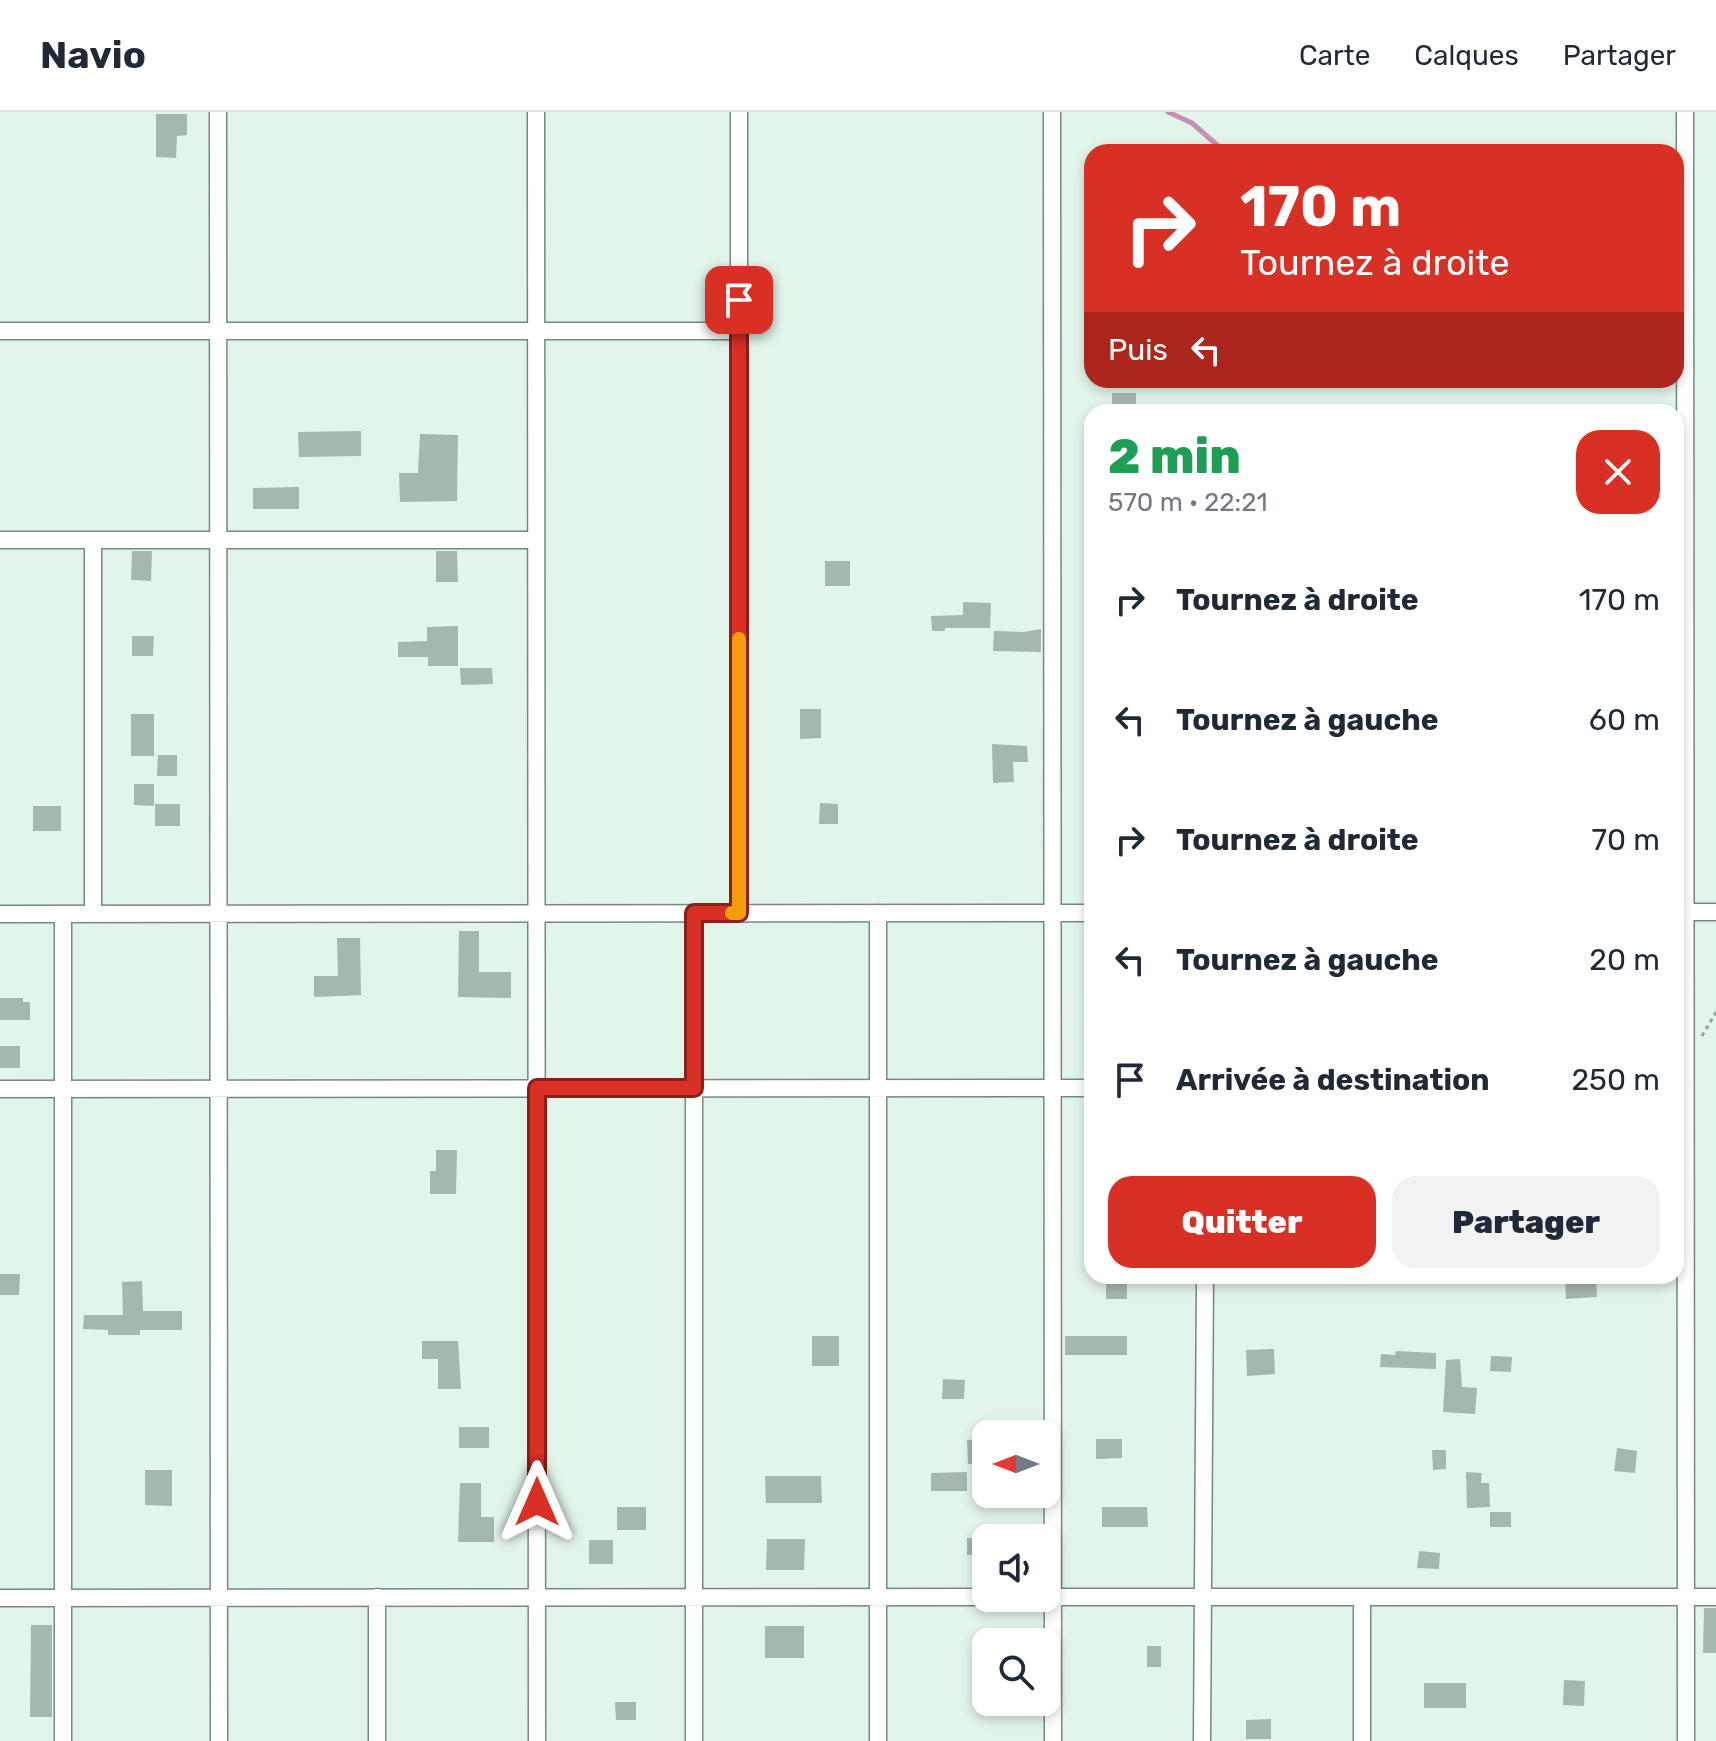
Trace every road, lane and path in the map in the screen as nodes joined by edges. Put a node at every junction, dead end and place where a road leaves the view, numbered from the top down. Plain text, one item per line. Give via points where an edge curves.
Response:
1 (218, 112) edge
2 (536, 112) edge
3 (739, 112) edge
4 (1685, 112) edge
5 (1052, 114) edge
6 (1684, 312) edge
7 (0, 331) edge
8 (218, 331) junction
9 (536, 331) junction
10 (739, 331) junction
11 (0, 540) edge
12 (93, 540) junction
13 (218, 540) junction
14 (536, 540) junction
15 (1684, 912) edge
16 (1716, 912) edge
17 (93, 913) junction
18 (218, 913) junction
19 (536, 913) junction
20 (694, 913) junction
21 (739, 913) junction
22 (878, 913) junction
23 (1052, 913) junction
24 (1084, 913) edge
25 (0, 914) edge
26 (63, 914) junction
27 (537, 1088) junction
28 (694, 1088) junction
29 (878, 1088) junction
30 (1053, 1088) junction
31 (1084, 1088) edge
32 (0, 1089) edge
33 (63, 1089) junction
34 (218, 1089) junction
35 (1205, 1284) edge
36 (1683, 1284) edge
37 (1050, 1524) edge
38 (219, 1597) junction
39 (377, 1597) junction
40 (537, 1597) junction
41 (694, 1597) junction
42 (878, 1597) junction
43 (972, 1597) edge
44 (1060, 1597) edge
45 (1203, 1597) junction
46 (1362, 1597) junction
47 (1686, 1597) junction
48 (1716, 1597) edge
49 (0, 1598) edge
50 (63, 1598) junction
51 (1049, 1612) edge
52 (63, 1741) edge
53 (219, 1741) edge
54 (377, 1741) edge
55 (537, 1741) edge
56 (694, 1741) edge
57 (878, 1741) edge
58 (1053, 1741) edge
59 (1202, 1741) edge
60 (1362, 1741) edge
61 (1686, 1741) edge

1 - 8 street
2 - 9 street
3 - 10 street
4 - 6 street
5 - 23 street
7 - 8 street
8 - 9 street
8 - 13 street
9 - 10 street
9 - 14 street
10 - 21 street
11 - 12 street
12 - 13 street
12 - 17 street
13 - 14 street
13 - 18 street
14 - 19 street
15 - 16 street
17 - 18 street
17 - 26 street
18 - 19 street
18 - 34 street
19 - 20 street
19 - 27 street
20 - 21 street
20 - 28 street
21 - 22 street
22 - 23 street
22 - 29 street
23 - 24 street
23 - 30 street
25 - 26 street
26 - 33 street
27 - 28 street
27 - 34 street
27 - 40 street
28 - 29 street
28 - 41 street
29 - 30 street
29 - 42 street
30 - 31 street
30 - 37 street
32 - 33 street
33 - 34 street
33 - 50 street
34 - 38 street
35 - 45 street
36 - 47 street
38 - 39 street
38 - 50 street
38 - 53 street
39 - 40 street
39 - 54 street
40 - 41 street
40 - 55 street
41 - 42 street
41 - 56 street
42 - 43 street
42 - 57 street
44 - 45 street
45 - 46 street
45 - 59 street
46 - 47 street
46 - 60 street
47 - 48 street
47 - 61 street
49 - 50 street
50 - 52 street
51 - 58 street

